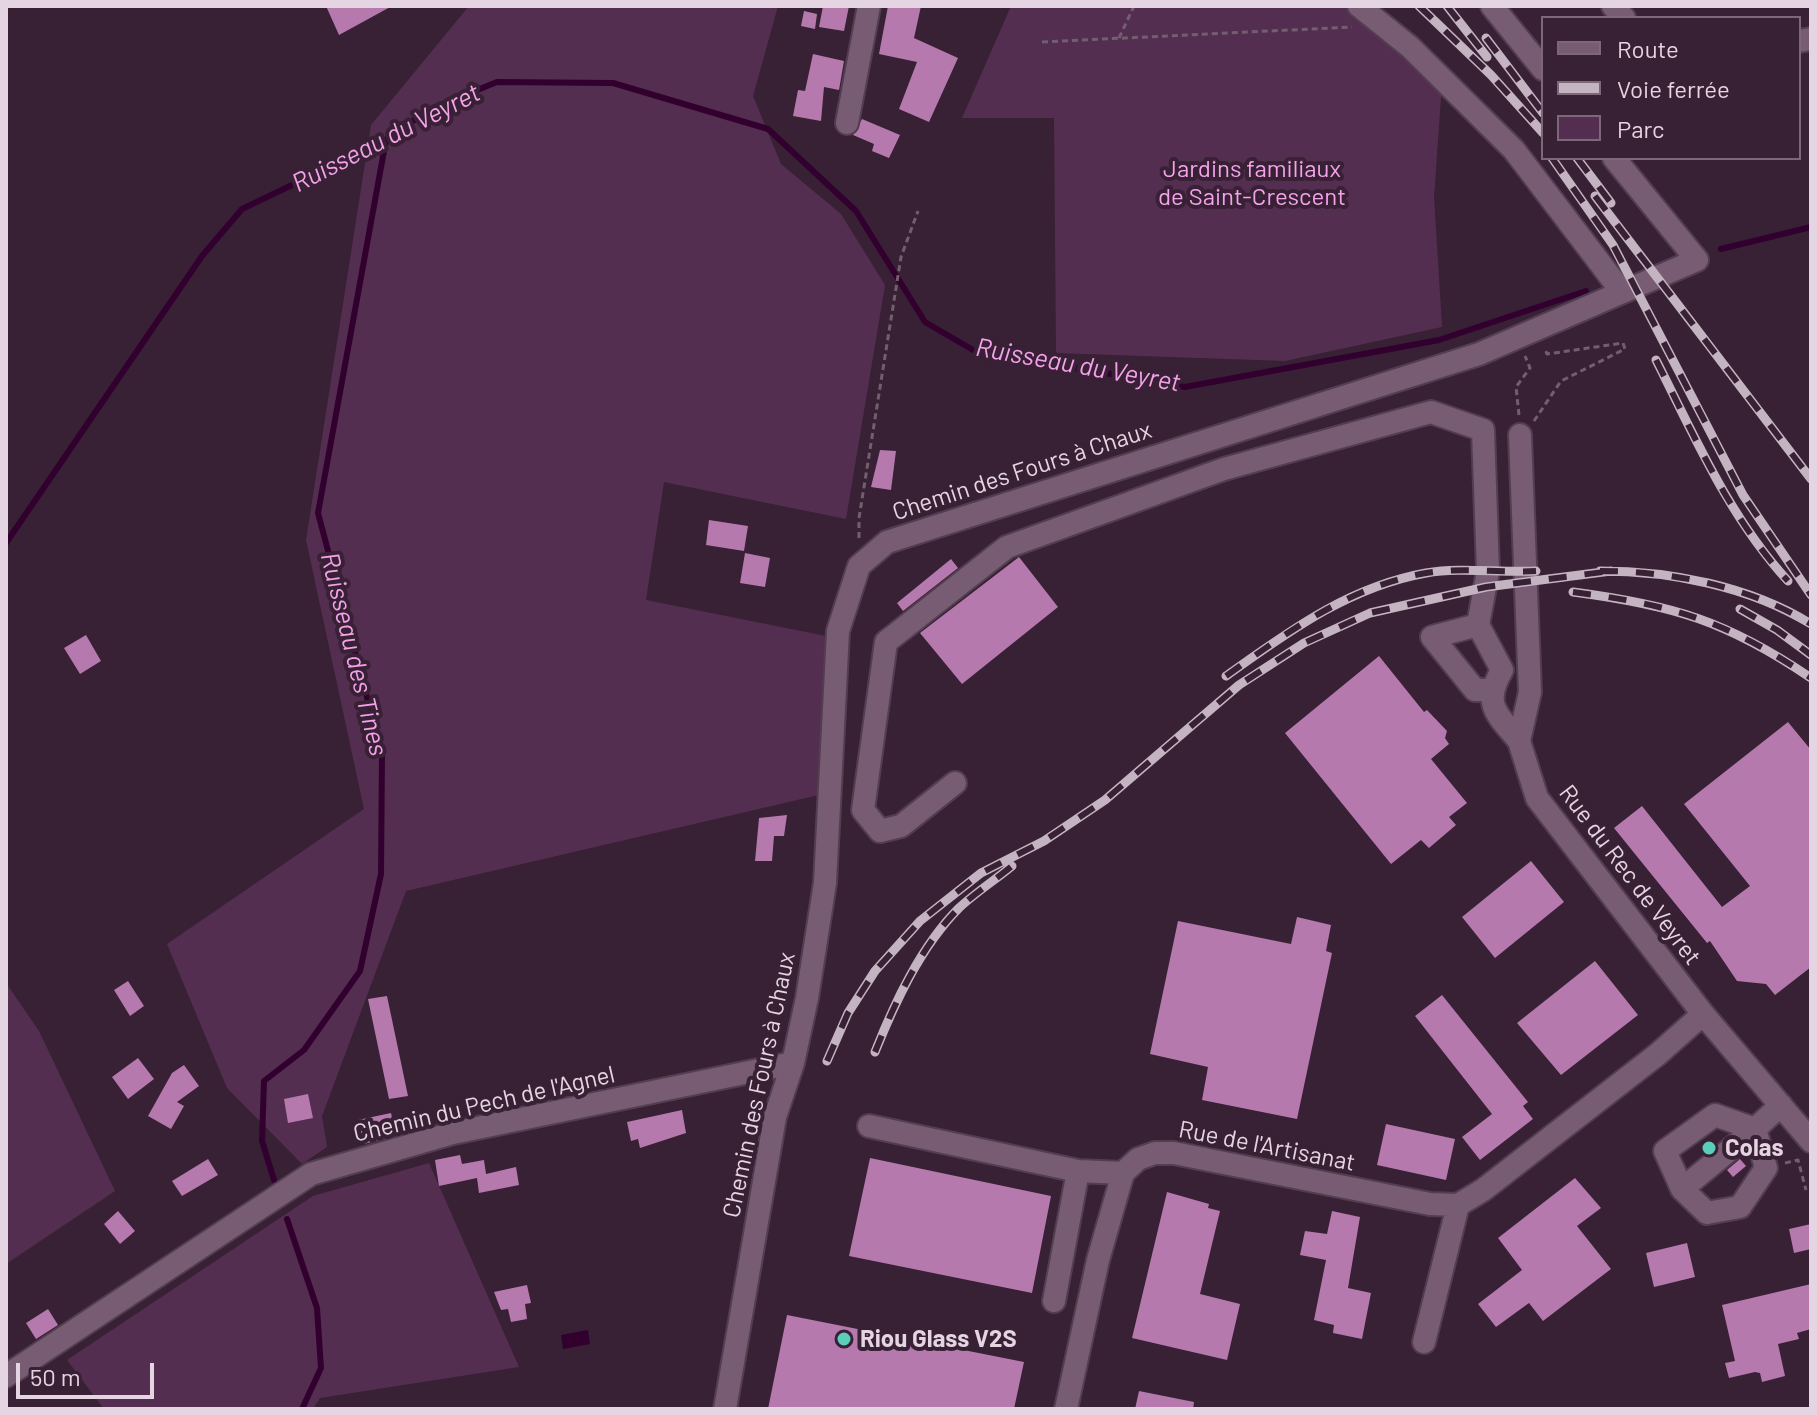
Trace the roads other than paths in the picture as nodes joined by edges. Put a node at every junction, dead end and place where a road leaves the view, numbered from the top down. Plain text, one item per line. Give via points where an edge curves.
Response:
1 (869, 6) edge
2 (1359, 6) edge
3 (1492, 6) edge
4 (1541, 67) edge
5 (847, 123) dead end
6 (1616, 160) edge
7 (1622, 292) junction
8 (1520, 435) road end
9 (1478, 625) junction
10 (1490, 690) junction
11 (1519, 741) junction
12 (955, 783) dead end
13 (1703, 1014) junction
14 (793, 1063) junction
15 (1781, 1105) junction
16 (869, 1126) dead end
17 (1755, 1129) junction
18 (1811, 1141) edge
19 (1078, 1171) junction
20 (1123, 1173) junction
21 (1682, 1189) junction
22 (1458, 1205) junction
23 (1054, 1301) dead end
24 (1424, 1342) dead end
25 (6, 1376) edge
26 (725, 1409) edge
27 (1066, 1409) edge

1 - 5 street
2 - 7 street via 1514,150
3 - 4 street
6 - 7 street, Chemin des Fours à Chaux via 1697,260
7 - 14 street, Chemin des Fours à Chaux via 1479,354 887,542 859,566 838,631 825,883
8 - 11 street via 1530,692
9 - 10 street via 1502,670
9 - 10 street via 1432,637 1475,690
9 - 12 street via 1488,571 1483,430 1431,412 1224,469 1007,547 886,642 863,810 880,831 901,826
10 - 11 street via 1493,709
11 - 13 street, Rue du Rec de Veyret via 1537,798
13 - 15 street, Rue du Rec de Veyret
13 - 22 street via 1521,1161
14 - 25 street, Chemin du Pech de l'Agnel via 453,1133 311,1174
14 - 26 street, Chemin des Fours à Chaux via 775,1117
15 - 17 street
15 - 18 street, Rue du Rec de Veyret
16 - 19 street
17 - 21 street
17 - 21 street via 1715,1115 1665,1151
17 - 21 street via 1766,1168 1740,1207 1707,1213
19 - 20 street
19 - 23 street
20 - 22 street, Rue de l'Artisanat via 1138,1159 1174,1153 1430,1204
20 - 27 street
22 - 24 street

